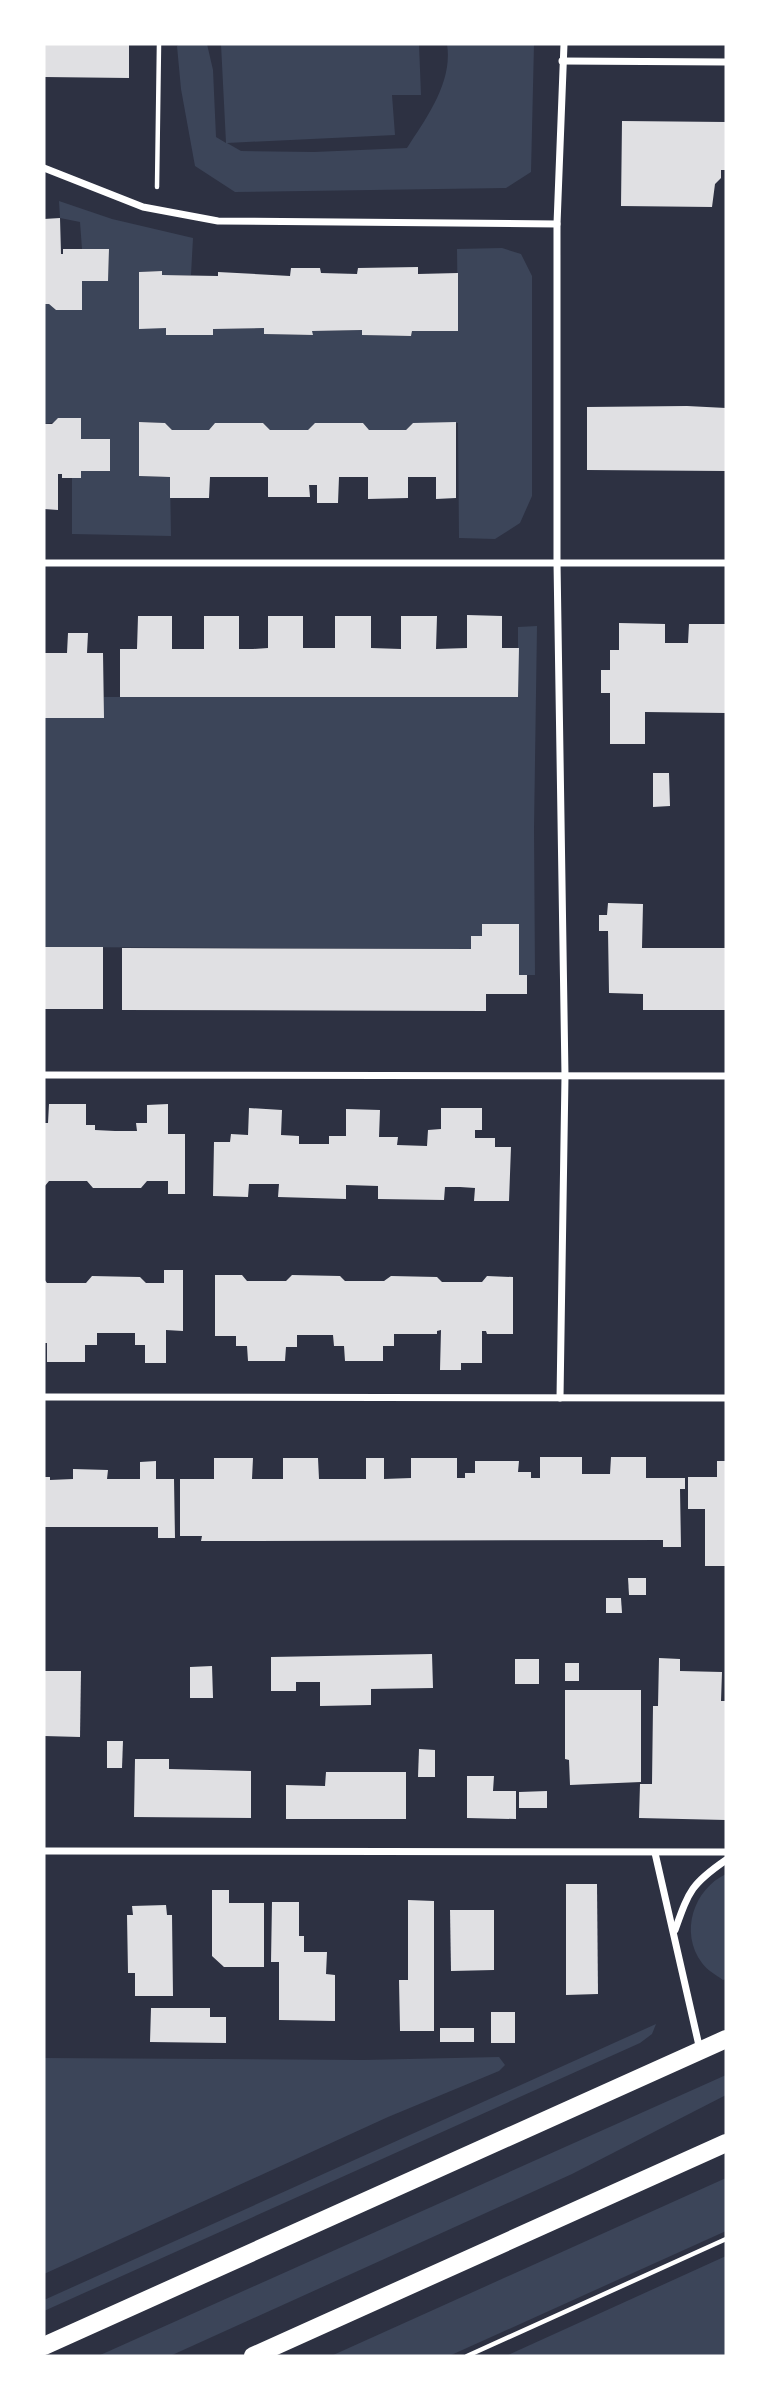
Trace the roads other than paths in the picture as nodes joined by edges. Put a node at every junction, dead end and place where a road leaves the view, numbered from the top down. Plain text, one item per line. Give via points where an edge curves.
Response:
1 (564, 44) edge
2 (562, 61) junction
3 (726, 62) edge
4 (44, 168) edge
5 (557, 224) junction
6 (557, 562) junction
7 (44, 563) edge
8 (726, 563) edge
9 (44, 1075) edge
10 (565, 1076) junction
11 (726, 1076) edge
12 (44, 1397) edge
13 (560, 1398) junction
14 (726, 1398) edge
15 (44, 1851) edge
16 (726, 1852) edge
17 (655, 1853) junction
18 (726, 1860) edge
19 (674, 1933) junction
20 (726, 2039) edge
21 (700, 2050) junction
22 (726, 2143) edge
23 (44, 2346) edge
24 (253, 2356) edge

1 - 2 street
2 - 3 street
2 - 5 street
4 - 5 street via 143,207 218,221
5 - 6 street
6 - 7 street
6 - 8 street
6 - 10 street
9 - 10 street
10 - 11 street
10 - 13 street
12 - 13 street
13 - 14 street
15 - 17 street
16 - 17 street
17 - 19 street
18 - 19 street via 688,1894
19 - 21 street
20 - 21 main road
21 - 23 main road
22 - 24 main road

